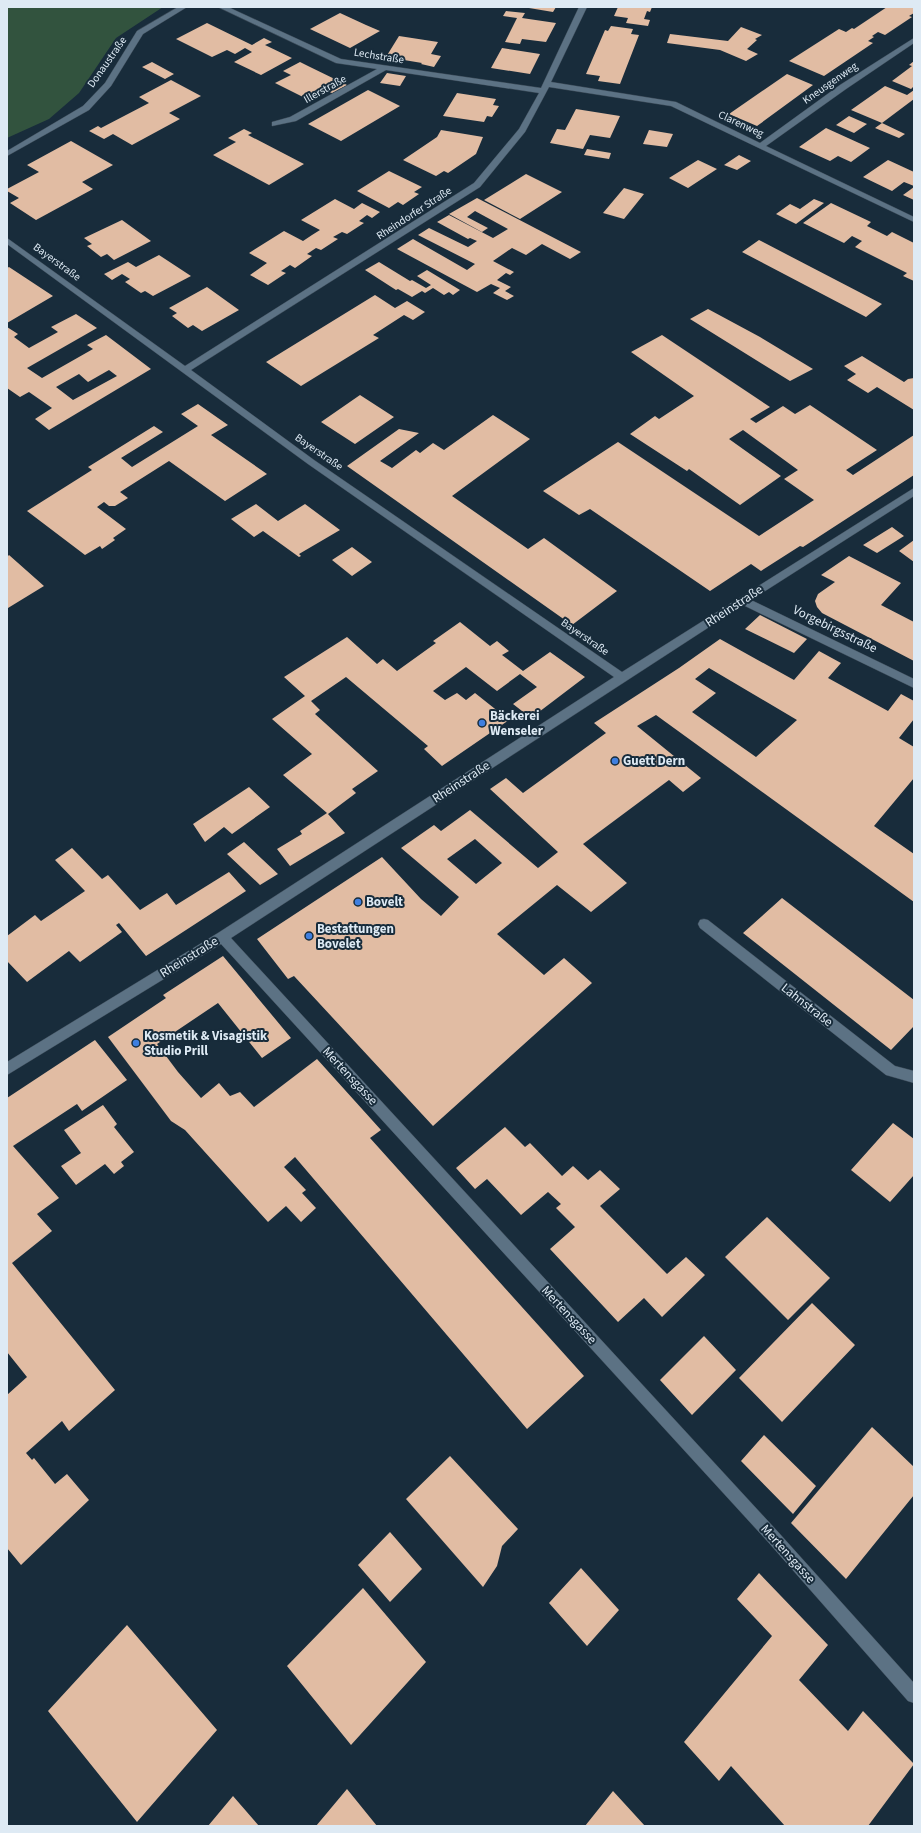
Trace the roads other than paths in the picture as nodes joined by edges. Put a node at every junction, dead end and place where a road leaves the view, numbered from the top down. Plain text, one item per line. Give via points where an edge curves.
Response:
1 (184, 7) edge
2 (222, 7) edge
3 (583, 7) edge
4 (914, 40) edge
5 (384, 68) junction
6 (545, 88) junction
7 (275, 124) dead end
8 (760, 146) junction
9 (7, 154) edge
10 (914, 220) edge
11 (7, 240) edge
12 (185, 370) junction
13 (914, 491) edge
14 (743, 600) junction
15 (622, 677) junction
16 (914, 684) edge
17 (704, 924) dead end
18 (222, 937) junction
19 (7, 1070) edge
20 (914, 1077) edge
21 (914, 1695) edge

1 - 9 street, Donaustraße via 140,33 108,84 86,108
2 - 5 street, Lechstraße via 339,61
3 - 6 street, Rheindorfer Straße
4 - 8 street, Kneusgenweg
5 - 6 street, Lechstraße
5 - 7 street, Illerstraße via 293,119
6 - 8 street, Clarenweg via 673,104
6 - 12 street, Rheindorfer Straße via 522,130 477,185
8 - 10 street, Clarenweg
11 - 12 street, Bayerstraße
12 - 15 street, Bayerstraße via 311,462
13 - 14 street, Rheinstraße
14 - 15 street, Rheinstraße
14 - 16 street, Vorgebirgsstraße
15 - 18 street, Rheinstraße
17 - 20 street, Lahnstraße via 891,1071
18 - 19 street, Rheinstraße
18 - 21 street, Mertensgasse via 774,1538

